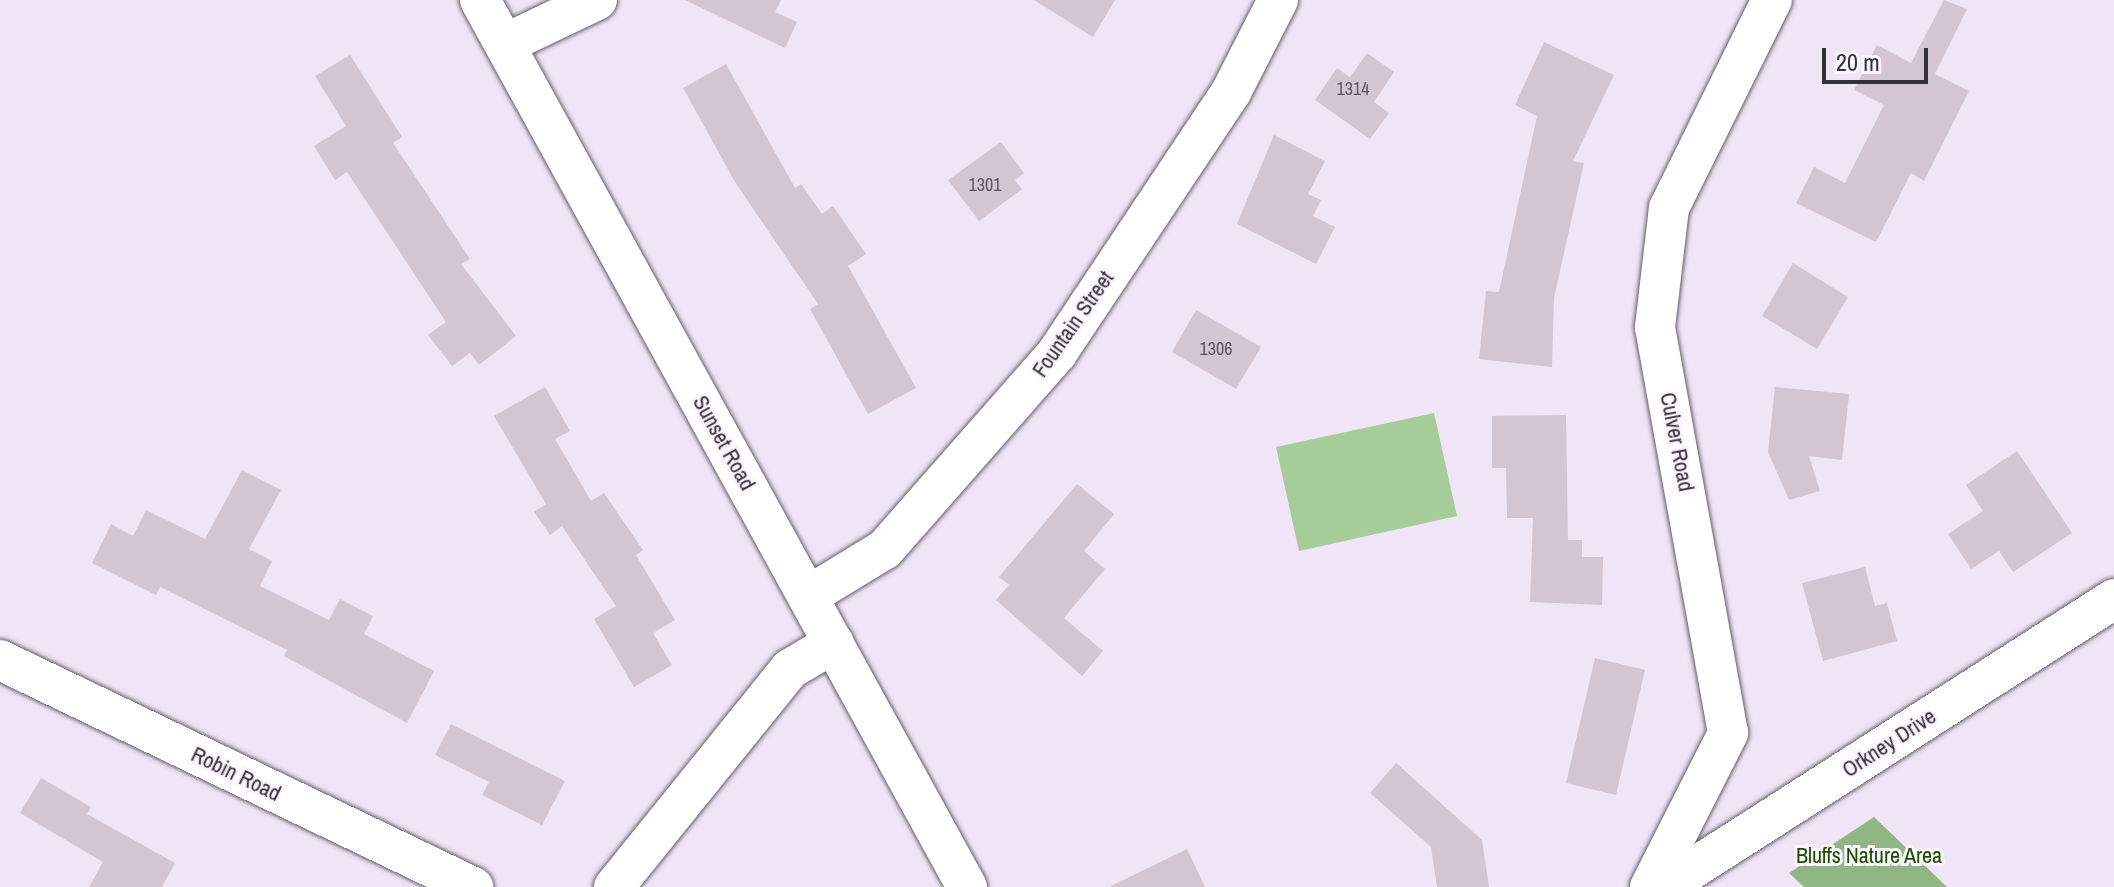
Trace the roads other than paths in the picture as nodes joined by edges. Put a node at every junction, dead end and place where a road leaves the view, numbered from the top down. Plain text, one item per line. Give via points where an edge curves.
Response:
1 (480, 0) edge
2 (597, 0) edge
3 (1278, 0) edge
4 (1772, 0) edge
5 (505, 44) junction
6 (808, 596) junction
7 (2114, 599) edge
8 (834, 643) junction
9 (0, 660) edge
10 (473, 887) edge
11 (614, 887) edge
12 (967, 887) edge
13 (1650, 887) edge
14 (1664, 887) edge

1 - 5 street, Sunset Road
2 - 5 street
3 - 6 street, Fountain Street via 1231,92 1057,353 885,549
4 - 13 street, Culver Road via 1669,208 1655,327 1728,733
5 - 6 street, Sunset Road
6 - 8 street, Sunset Road
7 - 14 street, Orkney Drive
8 - 11 street via 790,669
8 - 12 street, Sunset Road
9 - 10 street, Robin Road

